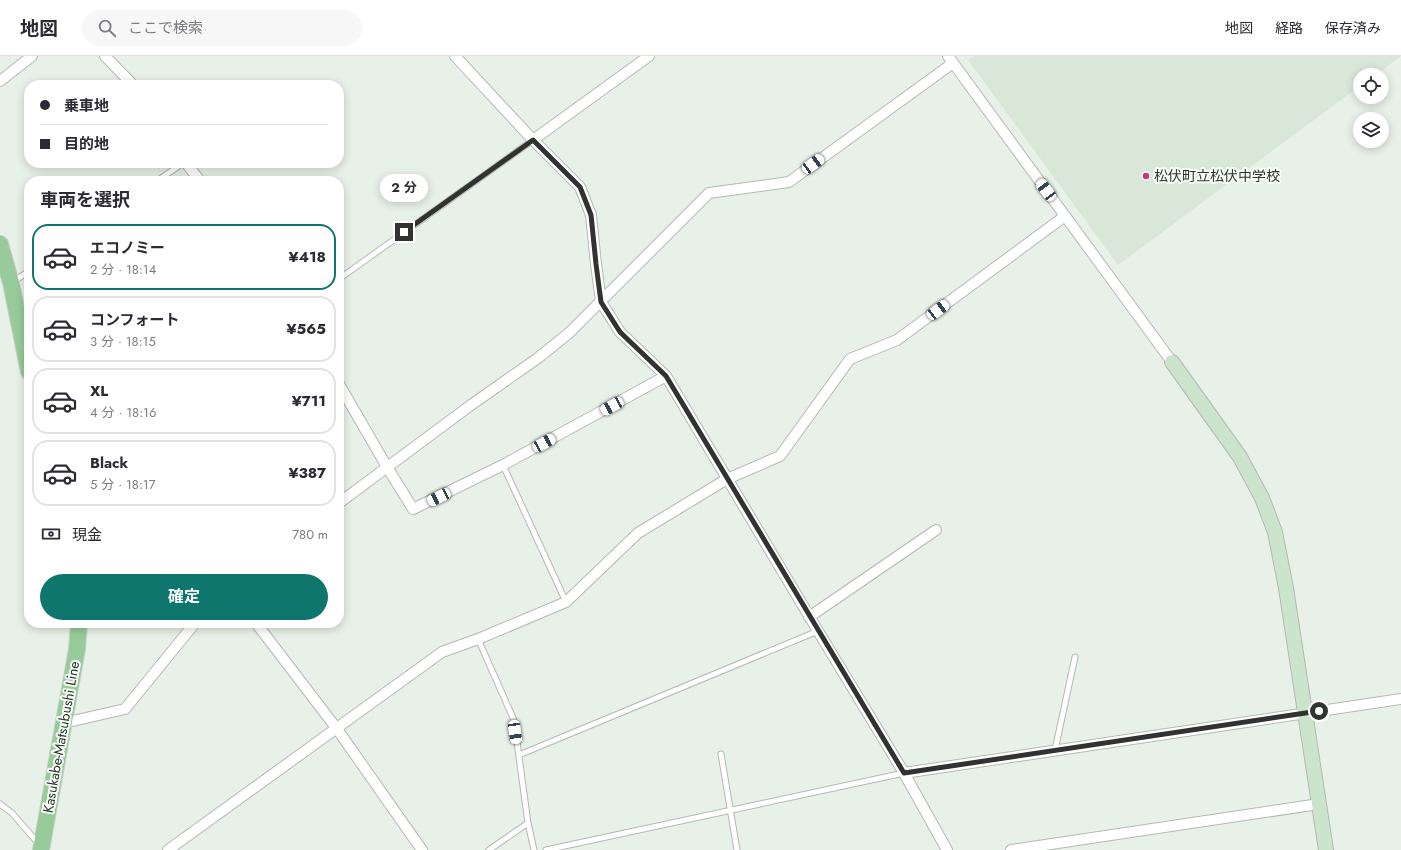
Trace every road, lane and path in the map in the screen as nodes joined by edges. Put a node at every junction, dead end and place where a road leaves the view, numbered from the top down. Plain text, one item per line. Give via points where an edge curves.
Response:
1 (32, 56) edge
2 (105, 56) edge
3 (456, 56) edge
4 (649, 56) edge
5 (950, 59) edge
6 (128, 80) edge
7 (0, 81) edge
8 (533, 140) junction
9 (176, 168) edge
10 (188, 168) edge
11 (164, 176) edge
12 (196, 176) edge
13 (1065, 216) junction
14 (0, 244) edge
15 (24, 275) edge
16 (344, 275) edge
17 (11, 284) junction
18 (601, 302) junction
19 (24, 348) edge
20 (1172, 362) joint
21 (666, 376) junction
22 (344, 393) edge
23 (503, 465) junction
24 (387, 467) junction
25 (727, 479) junction
26 (344, 499) edge
27 (936, 530) dead end
28 (566, 602) junction
29 (809, 617) junction
30 (79, 628) edge
31 (191, 628) edge
32 (260, 628) edge
33 (818, 631) junction
34 (478, 639) junction
35 (1075, 657) dead end
36 (1401, 699) edge
37 (1306, 713) junction
38 (64, 723) junction
39 (337, 729) junction
40 (1056, 750) junction
41 (721, 754) dead end
42 (519, 755) junction
43 (904, 773) junction
44 (0, 804) edge
45 (1319, 804) junction
46 (730, 810) junction
47 (528, 822) junction
48 (41, 848) edge
49 (168, 850) edge
50 (422, 850) edge
51 (489, 850) edge
52 (534, 850) edge
53 (546, 850) edge
54 (737, 850) edge
55 (947, 850) edge
56 (1011, 850) edge
57 (1326, 850) edge

1 - 7 street
2 - 6 street
3 - 8 street
4 - 8 street
5 - 13 street
5 - 18 street via 789,182 710,193
8 - 16 lane
8 - 18 street via 580,187 591,215
9 - 11 lane
10 - 12 street
13 - 20 street
13 - 25 street via 897,340 850,359 780,456
14 - 17 main road
15 - 17 lane
17 - 19 main road
18 - 21 street via 620,332
18 - 24 street via 538,358
20 - 37 street via 1240,457 1270,518 1285,581
21 - 23 street
21 - 25 street
22 - 24 street
23 - 24 street via 413,509
23 - 28 lane
24 - 26 street
25 - 28 street via 638,533
25 - 29 street
27 - 29 street
28 - 34 street
29 - 33 street
30 - 38 main road, Kasukabe-Matsubushi Line
31 - 38 street via 125,709
32 - 39 street
33 - 42 lane
33 - 43 street
34 - 39 street via 442,652
34 - 42 lane via 514,720
35 - 40 lane
36 - 37 street
37 - 40 street
37 - 45 street
38 - 48 main road, Kasukabe-Matsubushi Line
39 - 49 street
39 - 50 street
40 - 43 street
41 - 46 lane
42 - 47 lane
43 - 46 lane
43 - 55 street
44 - 48 lane
45 - 56 street
45 - 57 street
46 - 53 lane
46 - 54 lane
47 - 51 lane
47 - 52 lane

